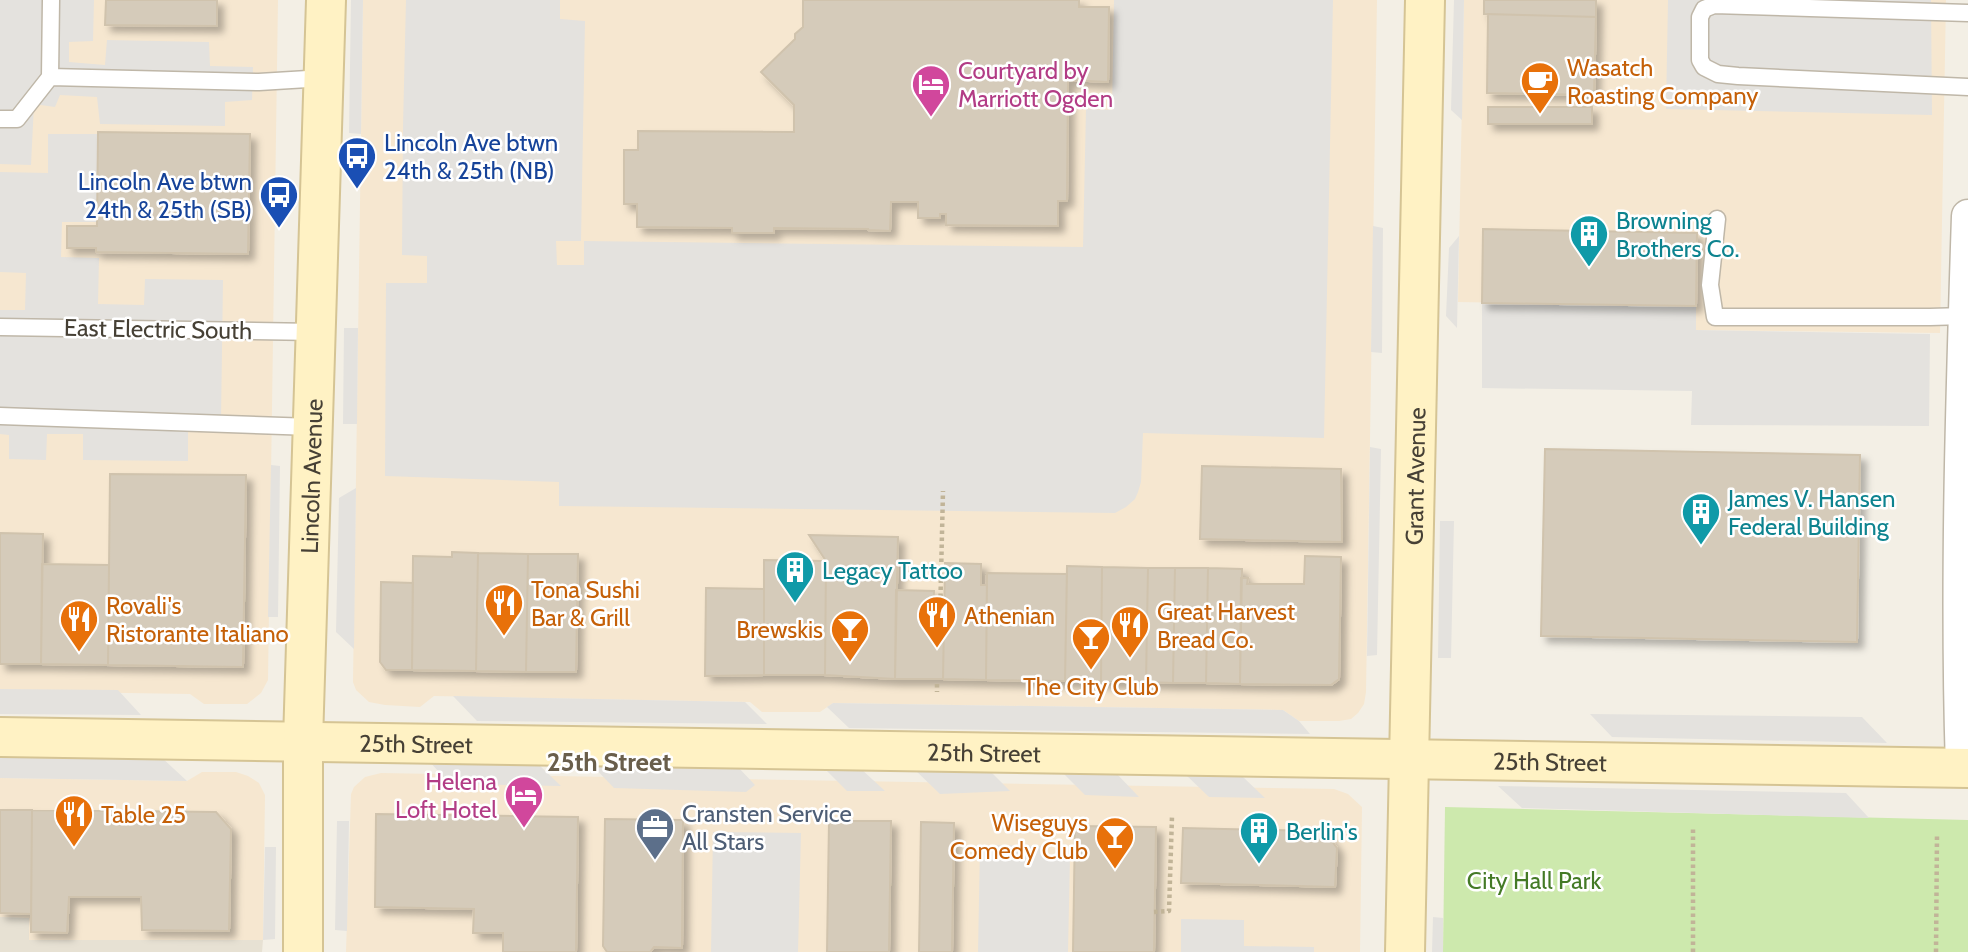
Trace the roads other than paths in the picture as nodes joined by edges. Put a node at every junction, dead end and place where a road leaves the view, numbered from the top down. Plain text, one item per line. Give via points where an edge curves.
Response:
1 (51, 0) edge
2 (326, 0) edge
3 (1425, 0) edge
4 (1968, 13) edge
5 (50, 77) junction
6 (324, 78) junction
7 (1968, 87) edge
8 (0, 119) edge
9 (1968, 216) edge
10 (1717, 219) dead end
11 (1965, 316) junction
12 (0, 327) edge
13 (316, 332) junction
14 (0, 416) edge
15 (313, 426) junction
16 (1964, 557) edge
17 (0, 737) edge
18 (303, 741) junction
19 (1408, 759) junction
20 (1965, 768) edge
21 (303, 952) edge
22 (1405, 952) edge

1 - 5 lane
2 - 6 street, Lincoln Avenue
3 - 19 street, Grant Avenue
4 - 7 lane via 1713,5 1700,16 1700,60 1718,74
5 - 6 lane via 259,82
5 - 8 lane via 17,119
6 - 13 street, Lincoln Avenue
9 - 11 street
10 - 11 lane via 1710,285 1715,317
11 - 16 street
12 - 13 lane, East Electric South
13 - 15 street, Lincoln Avenue
14 - 15 lane
15 - 18 street, Lincoln Avenue
16 - 20 street via 1960,701
17 - 18 street, 25th Street
18 - 19 street, 25th Street
18 - 21 street, Lincoln Avenue
19 - 20 street, 25th Street
19 - 22 street, Grant Avenue

